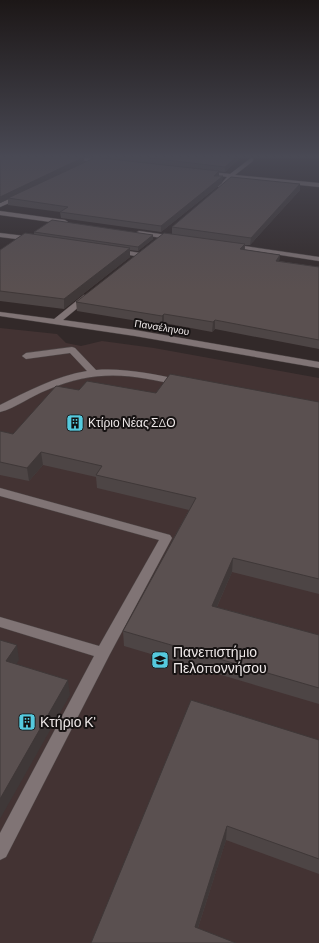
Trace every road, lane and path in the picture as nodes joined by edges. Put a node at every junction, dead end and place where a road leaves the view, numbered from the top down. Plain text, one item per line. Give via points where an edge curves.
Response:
1 (0, 213) edge
2 (70, 223) edge
3 (131, 232) edge
4 (168, 232) edge
5 (0, 235) edge
6 (160, 239) junction
7 (178, 239) edge
8 (38, 240) edge
9 (225, 246) edge
10 (109, 250) edge
11 (134, 259) edge
12 (319, 259) edge
13 (93, 293) edge
14 (0, 314) edge
15 (57, 321) junction
16 (26, 356) dead end
17 (319, 365) edge
18 (92, 372) junction
19 (194, 385) edge
20 (0, 409) edge
21 (0, 492) edge
22 (0, 622) edge
23 (103, 653) junction
24 (0, 851) edge

1 - 2 street
3 - 6 street
4 - 6 street
5 - 8 street
6 - 7 street
9 - 12 street
10 - 11 street via 143,252
13 - 15 street
14 - 15 street, Πανσέληνου
15 - 17 street, Πανσέληνου
16 - 18 street via 72,350
18 - 19 street via 139,374
18 - 20 street via 45,386
21 - 23 street via 166,538
22 - 23 street
23 - 24 street

